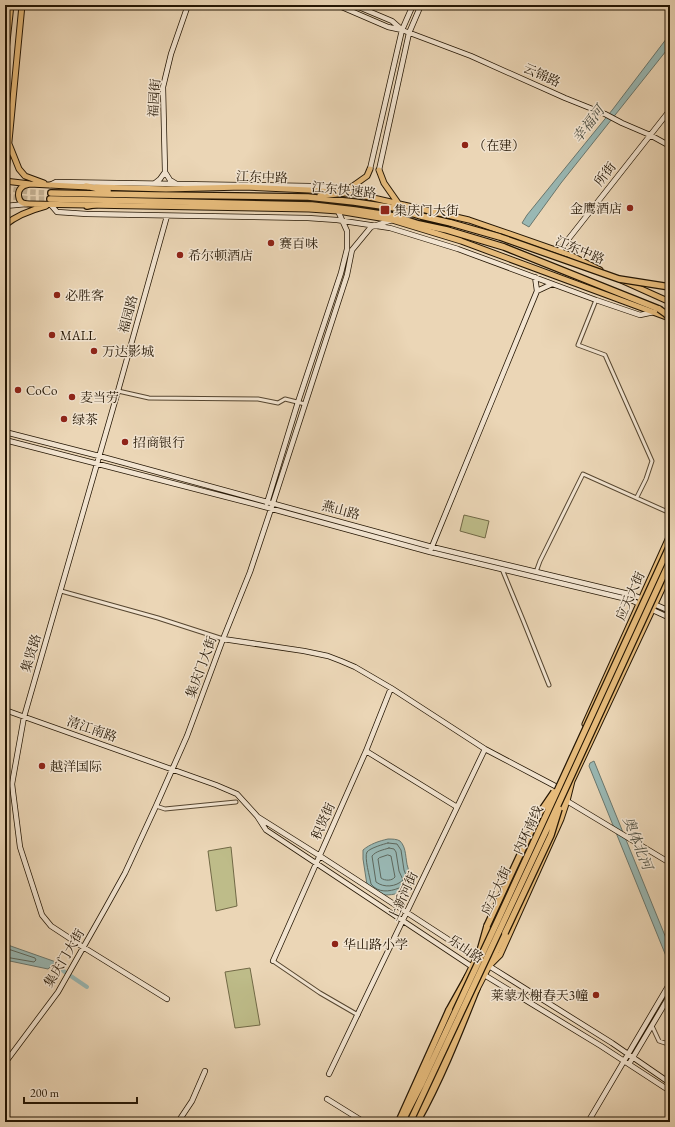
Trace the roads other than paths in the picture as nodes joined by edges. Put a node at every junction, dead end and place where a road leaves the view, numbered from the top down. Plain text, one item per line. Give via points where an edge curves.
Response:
1 (11, 5) edge
2 (22, 5) edge
3 (188, 5) edge
4 (337, 5) edge
5 (354, 5) edge
6 (413, 5) edge
7 (421, 5) edge
8 (402, 30) junction
9 (409, 33) junction
10 (5, 60) edge
11 (670, 110) edge
12 (650, 135) junction
13 (9, 142) junction
14 (670, 146) edge
15 (370, 169) joint
16 (380, 170) joint
17 (165, 172) junction
18 (5, 182) edge
19 (155, 183) junction
20 (30, 184) junction
21 (176, 184) junction
22 (50, 185) junction
23 (86, 186) junction
24 (342, 190) junction
25 (51, 193) tunnel mouth
26 (120, 194) junction
27 (308, 197) junction
28 (119, 201) junction
29 (51, 202) junction
30 (398, 203) junction
31 (30, 204) junction
32 (307, 205) junction
33 (5, 206) edge
34 (87, 206) junction
35 (338, 211) junction
36 (167, 216) junction
37 (342, 220) junction
38 (392, 220) junction
39 (5, 225) edge
40 (376, 226) junction
41 (349, 249) junction
42 (559, 251) junction
43 (535, 278) junction
44 (552, 284) junction
45 (670, 287) edge
46 (537, 291) junction
47 (670, 296) edge
48 (661, 298) junction
49 (596, 300) junction
50 (670, 302) edge
51 (657, 310) junction
52 (670, 318) edge
53 (118, 390) junction
54 (298, 402) junction
55 (305, 404) junction
56 (5, 432) edge
57 (5, 440) edge
58 (64, 447) junction
59 (62, 455) junction
60 (99, 456) junction
61 (97, 464) junction
62 (637, 498) junction
63 (267, 502) junction
64 (272, 504) junction
65 (265, 507) junction
66 (271, 509) junction
67 (670, 513) edge
68 (670, 535) edge
69 (670, 545) edge
70 (432, 547) junction
71 (430, 552) junction
72 (670, 561) edge
73 (502, 569) junction
74 (536, 572) junction
75 (670, 572) edge
76 (61, 591) junction
77 (639, 601) junction
78 (654, 607) junction
79 (670, 611) edge
80 (670, 618) edge
81 (223, 639) junction
82 (549, 685) dead end
83 (391, 688) junction
84 (5, 710) edge
85 (24, 717) junction
86 (485, 749) junction
87 (366, 751) junction
88 (172, 769) junction
89 (568, 781) junction
90 (557, 787) junction
91 (236, 802) dead end
92 (567, 802) junction
93 (156, 806) junction
94 (457, 807) junction
95 (257, 816) junction
96 (320, 856) junction
97 (670, 863) edge
98 (317, 864) junction
99 (407, 912) junction
100 (403, 921) junction
101 (83, 947) junction
102 (480, 951) junction
103 (477, 958) junction
104 (273, 962) joint
105 (472, 966) junction
106 (489, 966) junction
107 (484, 975) junction
108 (468, 976) junction
109 (669, 984) edge
110 (477, 988) junction
111 (670, 995) edge
112 (167, 999) dead end
113 (358, 1016) junction
114 (652, 1026) junction
115 (665, 1043) dead end
116 (628, 1054) junction
117 (633, 1058) junction
118 (5, 1063) edge
119 (626, 1063) junction
120 (205, 1071) dead end
121 (329, 1074) dead end
122 (670, 1083) edge
123 (670, 1091) edge
124 (327, 1099) dead end
125 (178, 1122) edge
126 (364, 1122) edge
127 (397, 1122) edge
128 (402, 1122) edge
129 (410, 1122) edge
130 (414, 1122) edge
131 (417, 1122) edge
132 (588, 1122) edge

1 - 10 main road
2 - 13 main road
3 - 17 street, 福园街 via 163,87
4 - 8 street, 云锦路 via 388,27
5 - 8 street, 云锦路 via 392,21
6 - 8 street
7 - 9 street
8 - 9 street, 云锦路
8 - 15 street
9 - 12 street, 云锦路 via 471,56
9 - 16 street
11 - 12 street, 所街
12 - 14 street, 云锦路
12 - 42 street, 所街
13 - 18 main road
13 - 22 main road via 19,169 25,176
15 - 24 main road via 367,176
16 - 30 main road via 384,183
17 - 19 street
17 - 21 street
18 - 20 main road, 江东中路
19 - 21 street, 江东中路
19 - 22 street, 江东中路 via 56,182
20 - 22 main road, 江东中路
20 - 31 main road via 24,185 18,196 23,203
21 - 24 street, 江东中路 via 302,186
22 - 23 main road, 江东中路
23 - 24 main road, 江东中路
23 - 26 highway
24 - 27 highway
24 - 30 main road, 江东中路
25 - 26 highway, 江东快速路
26 - 27 highway, 江东快速路
27 - 45 highway, 江东快速路, bridge via 395,208 500,237 619,279
28 - 29 highway, 江东快速路
28 - 32 highway, 江东快速路
28 - 34 highway
29 - 31 main road
29 - 34 main road
29 - 36 street via 57,212
29 - 39 main road via 11,219
30 - 42 main road, 江东中路 via 469,220
31 - 33 street
32 - 35 highway
32 - 51 highway, 江东快速路 via 394,216 504,247
34 - 35 main road
35 - 37 street
35 - 38 main road
36 - 37 street
36 - 53 street, 福园路
37 - 40 street
37 - 41 street via 347,230
38 - 40 street
38 - 51 main road via 461,241
40 - 41 street via 371,227
40 - 43 street via 458,249
41 - 54 street
41 - 55 street, 集庆门大街 via 347,274
42 - 48 main road, 江东中路
43 - 44 street
43 - 46 street
44 - 46 street
44 - 49 street
46 - 70 street
47 - 48 main road
48 - 50 main road, 江东中路
49 - 51 street via 640,315
49 - 62 street via 578,345 604,354 652,461
51 - 52 highway, bridge
53 - 54 street via 149,398 258,399 278,403 285,399
53 - 60 street, 福园路
54 - 55 street
54 - 63 street
55 - 64 street, 集庆门大街
56 - 58 street, 燕山路
57 - 59 street, 燕山路
58 - 59 street via 66,451
58 - 60 street, 燕山路
59 - 61 street, 燕山路
60 - 61 street, 福园路
60 - 63 street, 燕山路
61 - 65 street, 燕山路
61 - 76 street, 集贤路
62 - 67 street
62 - 74 street via 583,474
63 - 64 street, 燕山路
63 - 65 street
64 - 66 street, 集庆门大街
64 - 70 street, 燕山路
65 - 66 street, 燕山路
66 - 71 street, 燕山路
66 - 81 street, 集庆门大街 via 250,572
68 - 77 main road, 应天大街
69 - 89 highway, 内环南线, bridge
70 - 71 street
70 - 74 street, 燕山路
71 - 73 street, 燕山路
72 - 89 highway, 内环南线, bridge
73 - 77 street, 燕山路
73 - 82 street
74 - 77 street, 燕山路 via 633,595
75 - 78 main road, 应天大街
76 - 81 street
76 - 85 street, 集贤路
77 - 78 street, 燕山路
77 - 90 main road, 应天大街
78 - 79 street, 燕山路
78 - 80 street, 燕山路
78 - 89 main road, 应天大街
81 - 83 street via 304,650 328,656 355,667
81 - 88 street, 集庆门大街
83 - 86 street
83 - 87 street, 积贤街
84 - 85 street, 清江南路
85 - 88 street, 清江南路
85 - 101 street, 集贤路 via 12,784 20,848 42,914 51,926
86 - 90 street
86 - 94 street, 上新河街
87 - 94 street
87 - 96 street, 积贤街
88 - 93 street, 集庆门大街
88 - 95 street, 乐山路 via 237,794
89 - 92 main road, 应天大街
89 - 102 highway, bridge via 539,814 487,926
89 - 106 main road, 应天大街 via 493,951
89 - 106 highway, bridge via 551,835
89 - 128 highway, 内环南线, bridge
89 - 129 highway, 内环南线, bridge
90 - 102 main road, 应天大街
91 - 93 street via 165,808
92 - 97 street
92 - 106 main road, 应天大街 via 500,955
93 - 101 street, 集庆门大街 via 125,874
94 - 99 street, 上新河街
95 - 96 street, 乐山路
95 - 98 street, 乐山路 via 266,830
96 - 98 street, 积贤街
96 - 99 street, 乐山路
98 - 100 street, 乐山路
98 - 104 street, 积贤街
99 - 100 street, 上新河街
99 - 103 street, 乐山路
100 - 105 street, 乐山路
100 - 113 street, 上新河街
101 - 112 street, 集贤路
101 - 118 street, 集庆门大街 via 58,992
102 - 103 main road, 应天大街
103 - 105 main road, 应天大街
103 - 106 street, 乐山路
104 - 113 street
105 - 107 street, 乐山路
105 - 108 main road, 应天大街
106 - 107 main road, 应天大街
106 - 116 street, 乐山路
107 - 110 main road, 应天大街
107 - 119 street, 乐山路
108 - 127 main road, 应天大街 via 418,1084
108 - 127 highway, bridge via 449,1010
109 - 116 street
110 - 130 main road, 应天大街
110 - 131 highway
111 - 114 street
113 - 121 street, 上新河街
114 - 115 street via 659,1041
114 - 117 street
116 - 117 street, 乐山路
116 - 119 street
117 - 119 street
117 - 122 street, 乐山路
119 - 123 street, 乐山路
119 - 132 street
120 - 125 street via 192,1101
124 - 126 street

